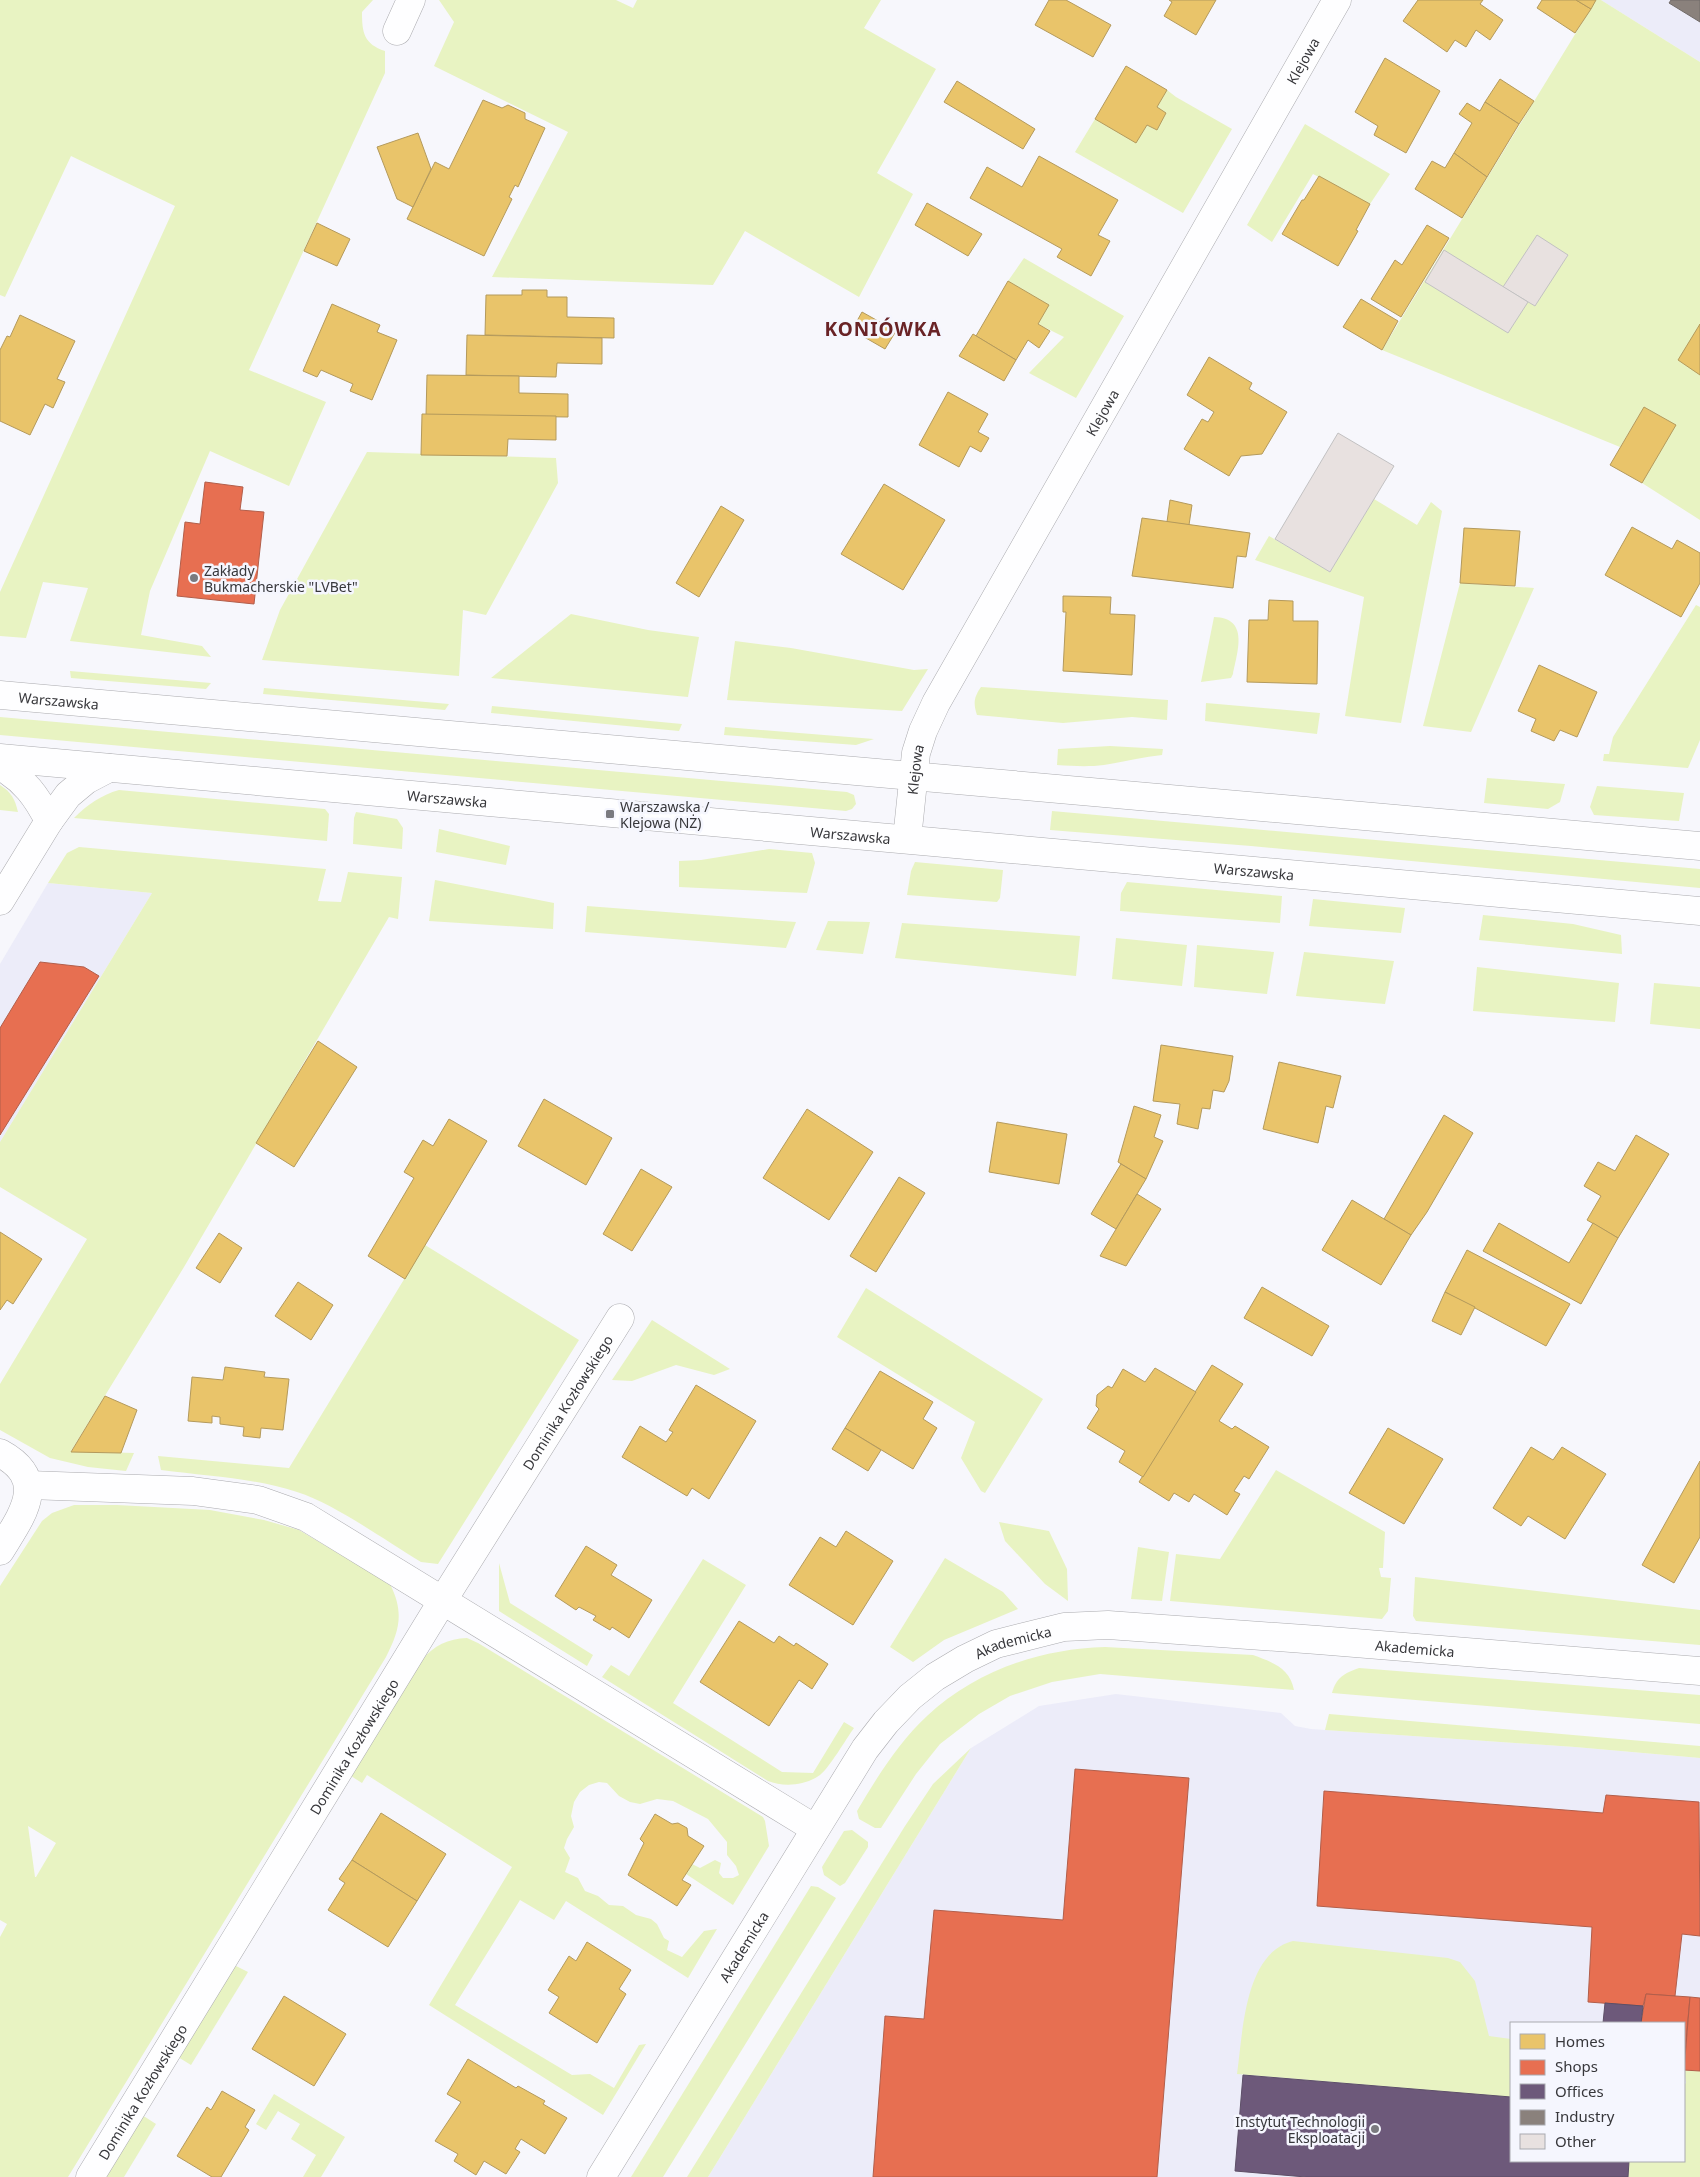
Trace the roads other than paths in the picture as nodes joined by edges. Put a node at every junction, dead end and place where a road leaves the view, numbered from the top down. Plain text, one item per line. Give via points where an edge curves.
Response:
1 (411, 0) edge
2 (1336, 0) edge
3 (397, 31) dead end
4 (0, 696) edge
5 (0, 758) edge
6 (0, 766) edge
7 (109, 768) junction
8 (913, 775) junction
9 (49, 821) junction
10 (906, 839) junction
11 (1700, 846) edge
12 (0, 901) edge
13 (1700, 910) edge
14 (620, 1318) dead end
15 (0, 1452) edge
16 (29, 1485) junction
17 (0, 1551) edge
18 (443, 1600) junction
19 (1700, 1670) edge
20 (814, 1828) junction
21 (90, 2177) edge
22 (601, 2177) edge

1 - 3 street
2 - 8 street, Klejowa via 936,703 923,731
4 - 8 street, Warszawska
5 - 7 street, Warszawska
6 - 9 street via 28,786
7 - 9 street via 86,780 68,795
7 - 10 street, Warszawska
8 - 10 street, Klejowa
8 - 11 street, Warszawska
9 - 12 street
10 - 13 street, Warszawska
14 - 18 street, Dominika Kozłowskiego
15 - 16 street via 22,1470
16 - 17 street via 27,1503
16 - 18 street via 194,1491 258,1500 306,1516
18 - 20 street
18 - 21 street, Dominika Kozłowskiego
19 - 20 street, Akademicka via 1108,1625 1064,1627 996,1644 935,1676 886,1722
20 - 22 street, Akademicka

